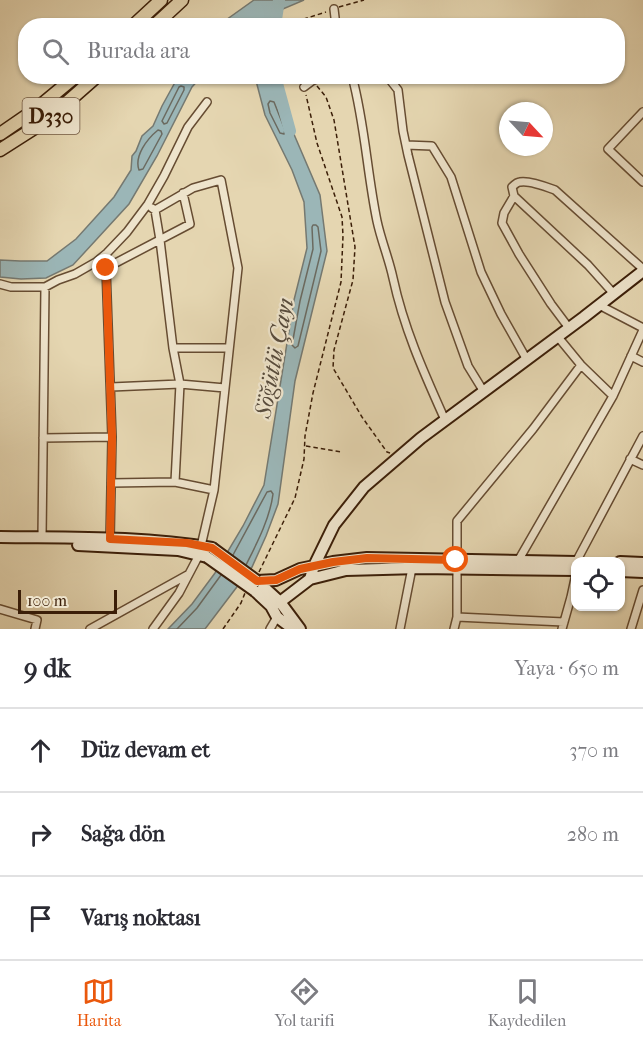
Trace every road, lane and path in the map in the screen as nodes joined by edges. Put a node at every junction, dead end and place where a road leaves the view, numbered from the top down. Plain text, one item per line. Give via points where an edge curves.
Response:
1 (162, 0) edge
2 (182, 0) edge
3 (334, 9) dead end
4 (142, 18) edge
5 (163, 18) edge
6 (335, 18) edge
7 (66, 84) edge
8 (88, 84) edge
9 (308, 84) edge
10 (315, 84) edge
11 (354, 84) edge
12 (393, 84) edge
13 (304, 87) joint
14 (207, 102) dead end
15 (643, 112) edge
16 (0, 134) edge
17 (406, 145) junction
18 (0, 150) edge
19 (643, 182) edge
20 (183, 194) junction
21 (514, 196) junction
22 (148, 204) junction
23 (155, 210) junction
24 (160, 240) junction
25 (96, 262) junction
26 (106, 268) junction
27 (643, 270) edge
28 (0, 284) edge
29 (45, 287) junction
30 (614, 294) junction
31 (599, 305) junction
32 (569, 328) junction
33 (643, 329) edge
34 (558, 337) junction
35 (173, 348) junction
36 (229, 348) junction
37 (631, 356) junction
38 (527, 360) junction
39 (643, 362) edge
40 (581, 365) junction
41 (180, 384) junction
42 (111, 387) junction
43 (225, 388) junction
44 (484, 392) junction
45 (613, 396) junction
46 (446, 420) junction
47 (643, 436) edge
48 (112, 437) junction
49 (43, 438) junction
50 (305, 446) junction
51 (340, 452) dead end
52 (400, 456) junction
53 (630, 459) junction
54 (643, 465) edge
55 (175, 482) junction
56 (111, 483) junction
57 (214, 490) junction
58 (0, 537) edge
59 (42, 537) junction
60 (110, 539) junction
61 (205, 552) junction
62 (579, 557) edge
63 (518, 561) junction
64 (571, 562) edge
65 (625, 562) edge
66 (643, 563) edge
67 (457, 564) junction
68 (314, 566) junction
69 (412, 568) junction
70 (625, 571) edge
71 (571, 572) edge
72 (643, 572) edge
73 (189, 574) junction
74 (310, 579) junction
75 (254, 585) junction
76 (643, 590) edge
77 (571, 592) edge
78 (276, 604) junction
79 (0, 609) edge
80 (277, 617) junction
81 (457, 617) junction
82 (563, 625) edge
83 (35, 629) edge
84 (90, 629) edge
85 (153, 629) edge
86 (223, 629) edge
87 (270, 629) edge
88 (293, 629) edge
89 (300, 629) edge
90 (400, 629) edge
91 (454, 629) edge
92 (631, 629) edge

1 - 4 highway
2 - 5 highway
3 - 6 street
7 - 16 highway, D330
8 - 18 highway, D330 via 47,120
9 - 13 street
10 - 52 path via 326,97 334,120 355,247 333,368 387,452
11 - 46 street via 377,222 399,304
12 - 17 street via 398,90
13 - 50 path via 344,236 341,282 313,393
14 - 22 street via 188,127
15 - 19 street via 608,149
17 - 38 street via 432,146 451,177 481,272
17 - 44 street via 445,302 468,366
20 - 23 street
20 - 24 street via 190,224
20 - 36 street via 221,180 238,268
21 - 27 street via 512,187 519,182 555,190
21 - 30 street
21 - 32 street via 502,223
22 - 23 street
22 - 25 street via 127,232
23 - 24 street
24 - 26 street
24 - 35 street
25 - 26 street
25 - 29 street
26 - 42 street
27 - 30 street
28 - 29 street
29 - 49 street
30 - 31 street
31 - 32 street
31 - 33 street
32 - 34 street
33 - 37 street
34 - 38 street
34 - 40 street
35 - 36 street
35 - 41 street
36 - 43 street
37 - 39 street
37 - 45 street
38 - 44 street
40 - 45 street
40 - 67 street via 457,521
41 - 42 street
41 - 43 street
41 - 55 street
42 - 48 street
43 - 57 street
44 - 46 street
45 - 63 street
46 - 52 street
47 - 53 street
48 - 49 street
48 - 56 street
49 - 59 street
50 - 51 path
50 - 75 path via 294,498
52 - 68 street via 364,487 334,525
53 - 54 street
53 - 62 street
55 - 56 street
55 - 57 street
56 - 60 street
57 - 61 street
58 - 59 street
58 - 61 street via 53,544
59 - 60 street
60 - 61 street via 187,543
61 - 73 street
61 - 75 street, bridge
63 - 64 street
63 - 67 street
65 - 66 street
67 - 68 street via 367,558
67 - 69 street
67 - 71 street
67 - 81 street
68 - 74 street
68 - 75 street
69 - 74 street via 346,570
69 - 90 street
70 - 72 street
73 - 84 street
73 - 85 street
74 - 78 street
75 - 78 street
75 - 86 path
76 - 92 street
77 - 82 street
78 - 80 street
78 - 89 street
79 - 83 street via 37,620
80 - 87 street
80 - 88 street
81 - 82 street
81 - 91 street

